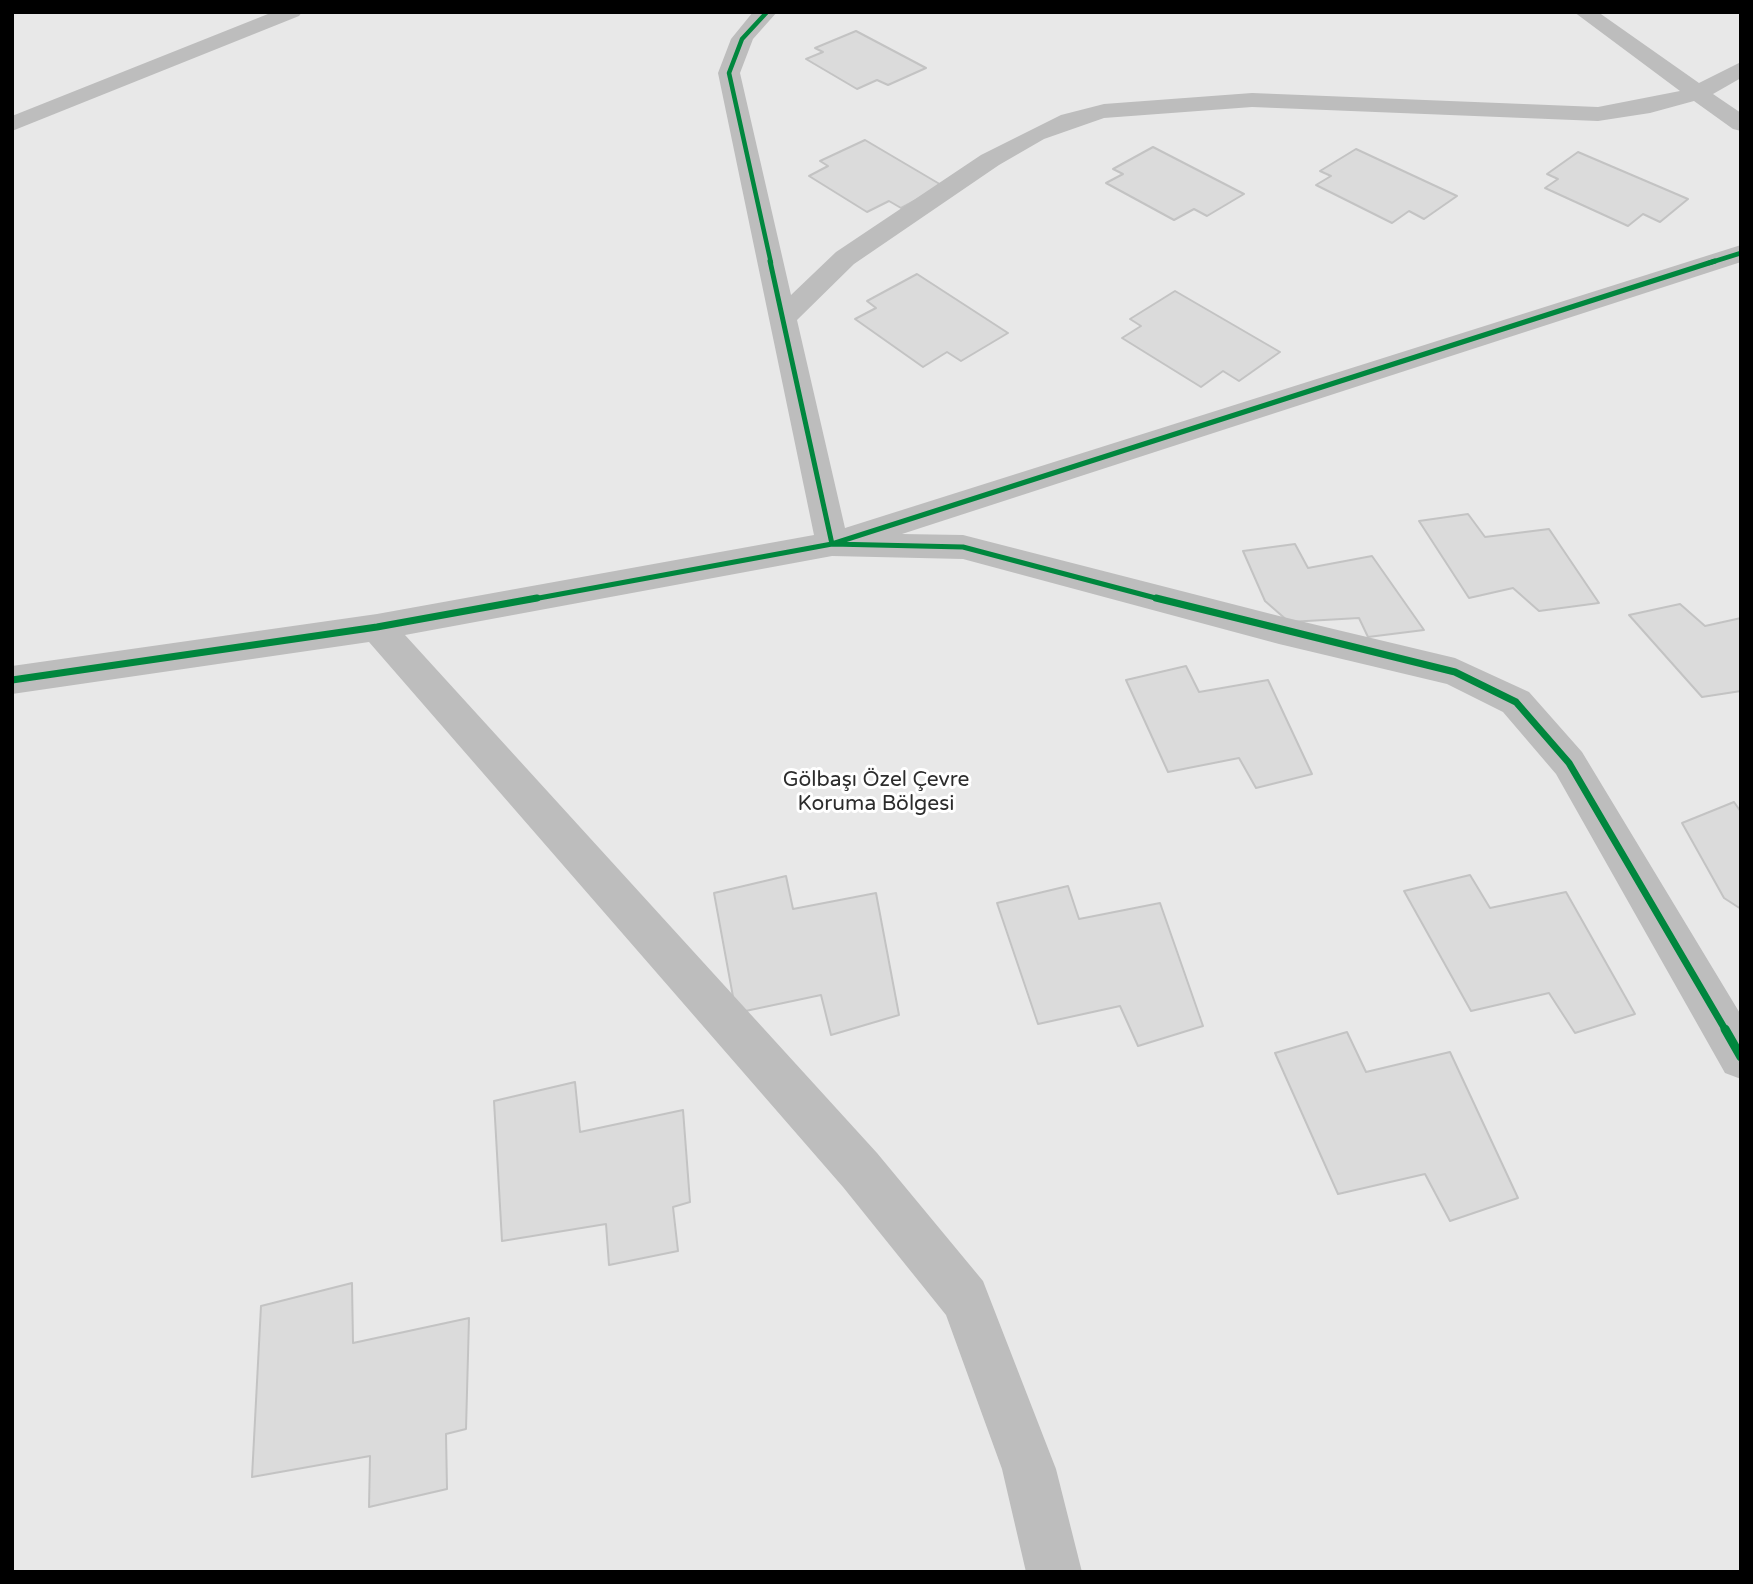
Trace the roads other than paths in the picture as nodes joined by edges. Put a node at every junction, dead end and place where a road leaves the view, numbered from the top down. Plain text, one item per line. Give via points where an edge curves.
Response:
1 (292, 12) edge
2 (767, 12) edge
3 (1584, 12) edge
4 (1741, 69) edge
5 (1698, 93) junction
6 (12, 124) edge
7 (1741, 124) edge
8 (1741, 253) edge
9 (782, 319) junction
10 (832, 544) junction
11 (377, 627) junction
12 (12, 680) edge
13 (1741, 1057) edge
14 (1054, 1572) edge

1 - 6 street
2 - 9 street via 751,22 738,43 729,73
3 - 5 street
4 - 5 street
5 - 7 street
5 - 9 street via 1598,114 1252,100 1104,111 1036,134 990,160 845,258
8 - 10 street
9 - 10 street
10 - 11 street
10 - 13 street via 963,547 1455,672 1516,702 1569,763
11 - 12 street
11 - 14 street via 860,1170 965,1299 1029,1469

